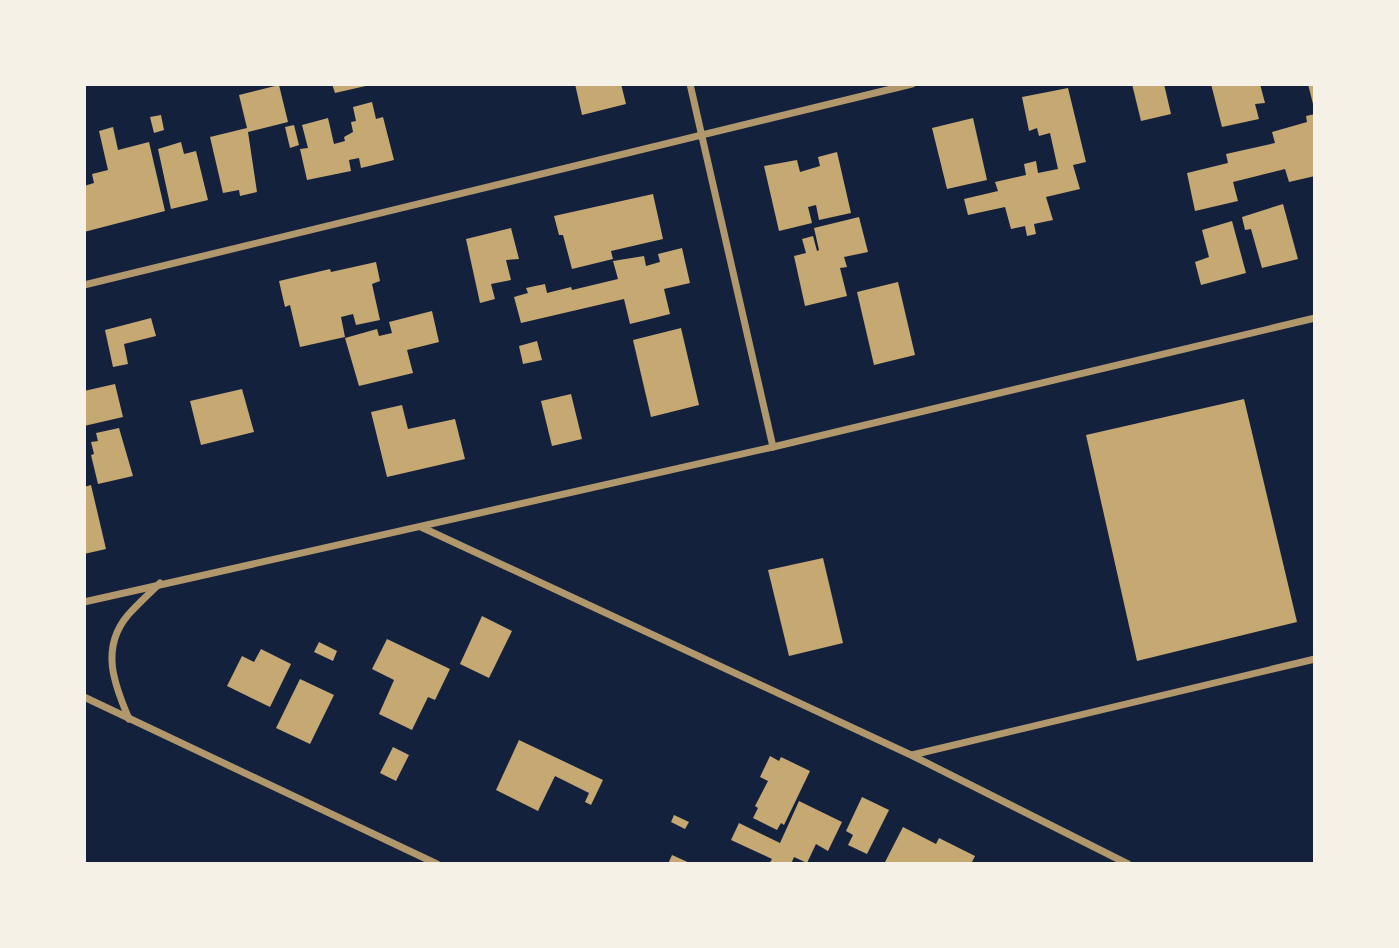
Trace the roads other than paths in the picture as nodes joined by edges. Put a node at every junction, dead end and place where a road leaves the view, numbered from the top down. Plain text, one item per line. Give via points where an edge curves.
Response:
1 (690, 84) edge
2 (912, 84) edge
3 (702, 135) junction
4 (84, 285) edge
5 (1315, 318) edge
6 (773, 447) junction
7 (419, 526) junction
8 (160, 583) junction
9 (84, 601) edge
10 (1315, 659) edge
11 (84, 697) edge
12 (130, 720) junction
13 (911, 755) junction
14 (437, 864) edge
15 (1128, 864) edge

1 - 3 street
2 - 3 street
3 - 4 street
3 - 6 street
5 - 6 street
6 - 7 street
7 - 8 street
7 - 13 street
8 - 9 street
8 - 12 street via 126,617 114,640 111,664
10 - 13 street
11 - 12 street
12 - 14 street
13 - 15 street

